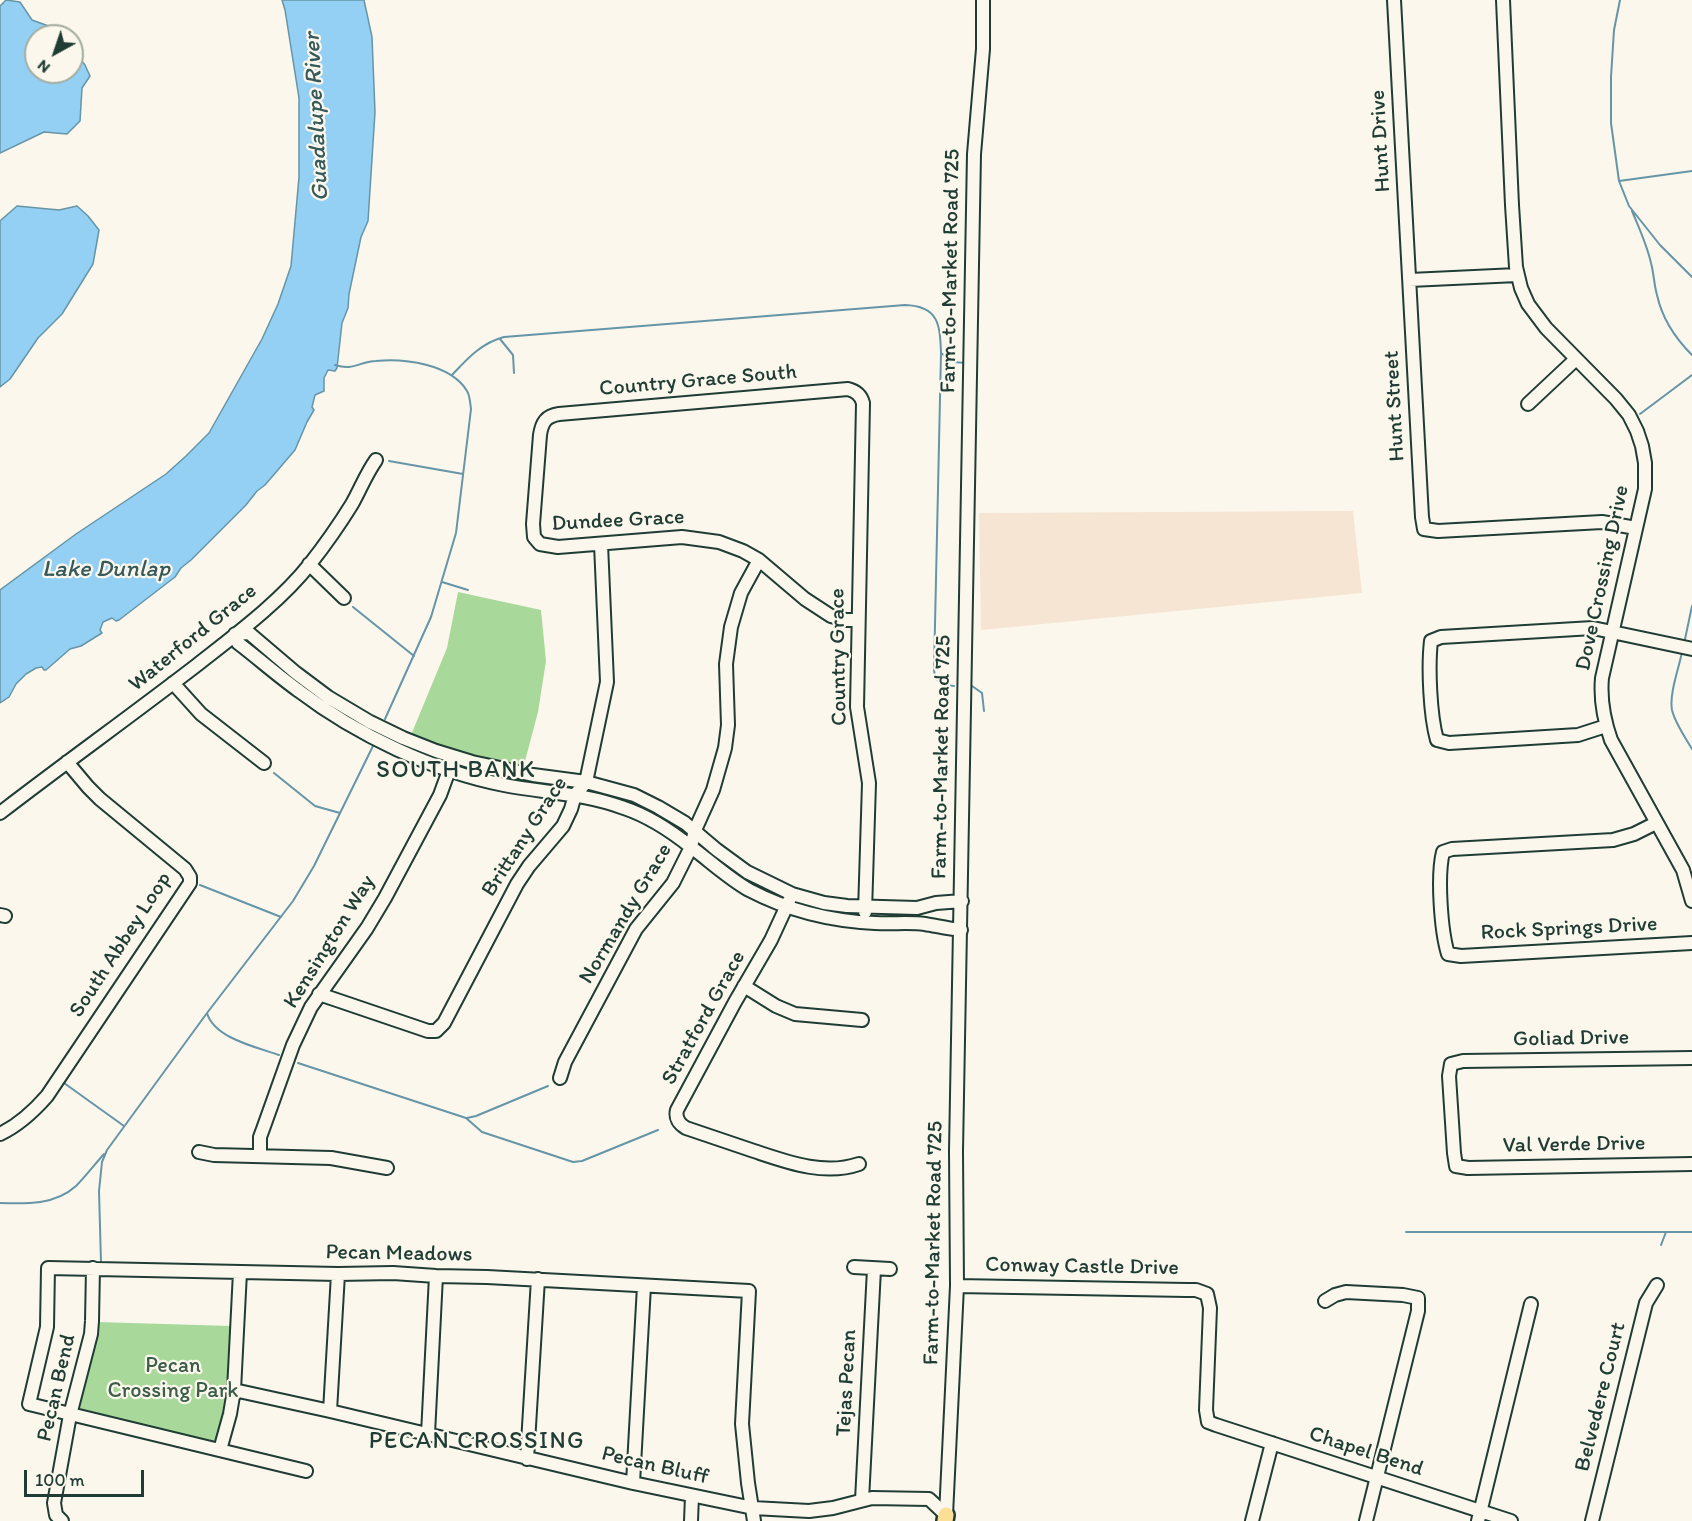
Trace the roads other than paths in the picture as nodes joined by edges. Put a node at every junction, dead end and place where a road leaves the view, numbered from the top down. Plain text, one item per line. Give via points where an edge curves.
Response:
1 (983, 0) edge
2 (1394, 0) edge
3 (1503, 0) edge
4 (1517, 275) junction
5 (1410, 280) junction
6 (1576, 359) junction
7 (857, 392) joint
8 (1528, 404) dead end
9 (376, 460) dead end
10 (1636, 528) junction
11 (537, 541) joint
12 (601, 544) junction
13 (759, 560) junction
14 (309, 564) junction
15 (344, 598) dead end
16 (858, 620) junction
17 (1612, 631) junction
18 (235, 634) junction
19 (1692, 649) edge
20 (173, 683) junction
21 (1606, 726) junction
22 (453, 757) junction
23 (67, 762) junction
24 (264, 763) dead end
25 (450, 769) junction
26 (586, 782) junction
27 (575, 795) junction
28 (0, 813) edge
29 (1656, 823) junction
30 (694, 830) junction
31 (691, 847) junction
32 (792, 894) junction
33 (962, 901) junction
34 (1692, 901) edge
35 (787, 907) junction
36 (865, 907) junction
37 (925, 907) junction
38 (865, 923) junction
39 (924, 924) junction
40 (961, 930) junction
41 (1692, 943) edge
42 (744, 986) junction
43 (319, 994) junction
44 (862, 1020) dead end
45 (1692, 1058) edge
46 (560, 1078) dead end
47 (0, 1134) edge
48 (199, 1152) dead end
49 (260, 1156) junction
50 (859, 1164) dead end
51 (1692, 1164) edge
52 (1456, 1166) joint
53 (387, 1168) dead end
54 (854, 1267) dead end
55 (93, 1268) junction
56 (874, 1269) junction
57 (890, 1269) dead end
58 (240, 1272) junction
59 (339, 1274) junction
60 (436, 1276) junction
61 (538, 1279) junction
62 (1657, 1285) dead end
63 (644, 1286) junction
64 (957, 1286) junction
65 (1325, 1301) dead end
66 (1531, 1304) dead end
67 (234, 1390) junction
68 (330, 1411) junction
69 (70, 1415) junction
70 (1208, 1422) joint
71 (428, 1434) junction
72 (1272, 1443) junction
73 (220, 1450) junction
74 (527, 1459) junction
75 (306, 1471) dead end
76 (1377, 1477) junction
77 (633, 1483) junction
78 (946, 1487) junction
79 (692, 1496) junction
80 (929, 1499) junction
81 (862, 1500) junction
82 (753, 1515) edge
83 (1479, 1516) edge
84 (59, 1518) edge
85 (946, 1518) edge
86 (691, 1521) edge
87 (1252, 1521) edge
88 (1366, 1521) edge
89 (1511, 1521) edge
90 (1592, 1521) edge

1 - 33 street, Farm-to-Market Road 725 via 973,177
2 - 5 street, Hunt Drive
3 - 4 street, Dove Crossing Drive
4 - 5 street
4 - 6 street, Dove Crossing Drive via 1528,304
5 - 10 street, Hunt Street via 1424,529 1602,522
6 - 8 street
6 - 10 street, Dove Crossing Drive via 1616,399 1637,431 1645,463 1645,489
7 - 11 street, Country Grace South via 849,389 549,416 540,435 534,524
7 - 16 street, Country Grace via 863,403
9 - 14 street, Waterford Grace via 342,519
10 - 17 street, Dove Crossing Drive
11 - 12 street, Dundee Grace via 555,547
12 - 13 street, Dundee Grace via 696,538 731,546
12 - 26 street, Brittany Grace via 607,682
13 - 16 street, Dundee Grace via 824,613 837,619
13 - 30 street, Normandy Grace via 741,593 730,627 727,736 717,779
14 - 15 street
14 - 18 street, Waterford Grace
16 - 36 street, Country Grace via 858,717 869,783
17 - 19 street
17 - 21 street, Dove Crossing Drive via 1601,690
17 - 21 street via 1583,628 1442,637 1431,640 1429,653 1437,740 1449,743 1578,735
18 - 20 street, Waterford Grace
18 - 22 street via 249,633 304,680 363,718
18 - 25 street via 238,643 341,720 397,750
20 - 23 street, Waterford Grace
20 - 24 street via 201,714
21 - 29 street, Dove Crossing Drive
22 - 25 street, Kensington Way
22 - 26 street
23 - 28 street, Waterford Grace
23 - 47 street, South Abbey Loop via 94,793 186,869 191,880 47,1096 26,1118
25 - 27 street via 505,785
25 - 43 street, Kensington Way via 376,914
26 - 27 street, Brittany Grace
26 - 30 street via 641,798
27 - 31 street via 626,808
27 - 43 street, Brittany Grace via 568,818 523,874 444,1023 436,1030 425,1030
29 - 34 street, Dove Crossing Drive via 1683,870
29 - 41 street, Rock Springs Drive via 1613,840 1443,852 1440,865 1448,954
30 - 31 street, Normandy Grace
30 - 32 street via 747,872
31 - 35 street via 737,883
31 - 46 street, Normandy Grace via 673,884 636,929
32 - 35 street, Stratford Grace
32 - 36 street via 824,903
33 - 37 street
33 - 40 street, Farm-to-Market Road 725
35 - 38 street
35 - 42 street, Stratford Grace
36 - 37 street
36 - 38 street, Country Grace
37 - 39 street
38 - 39 street
39 - 40 street
40 - 64 street, Farm-to-Market Road 725
42 - 44 street via 795,1014
42 - 50 street, Stratford Grace via 677,1110 678,1120 686,1128 797,1164 843,1169
43 - 49 street, Kensington Way via 289,1055 260,1137
45 - 52 street, Goliad Drive via 1451,1064
48 - 49 street
49 - 53 street via 331,1158
51 - 52 street, Val Verde Drive
54 - 56 street
55 - 58 street, Pecan Meadows
55 - 69 street, Pecan Bend via 91,1334
55 - 69 street, Pecan Meadows via 48,1268 47,1327 29,1404
56 - 57 street
56 - 81 street, Tejas Pecan
58 - 59 street, Pecan Meadows
58 - 67 street
59 - 60 street, Pecan Meadows
59 - 68 street
60 - 61 street, Pecan Meadows
60 - 71 street
61 - 63 street, Pecan Meadows
61 - 74 street
62 - 90 street, Belvedere Court via 1646,1303
63 - 77 street
63 - 82 street, Pecan Meadows via 749,1291 742,1424
64 - 70 street, Conway Castle Drive via 1196,1290 1207,1294
64 - 78 street, Farm-to-Market Road 725
65 - 76 street via 1346,1292 1418,1298
66 - 83 street
67 - 68 street, Pecan Bluff
67 - 73 street
68 - 71 street, Pecan Bluff
69 - 73 street
69 - 84 street, Pecan Bend via 54,1503
70 - 72 street, Chapel Bend
71 - 74 street, Pecan Bluff
72 - 76 street, Chapel Bend
72 - 87 street
73 - 75 street
74 - 77 street, Pecan Bluff
76 - 83 street, Chapel Bend
76 - 88 street
77 - 79 street, Pecan Bluff
78 - 80 street
78 - 85 street, Farm-to-Market Road 725
79 - 82 street, Pecan Bluff
79 - 86 street
80 - 81 street, Pecan Bluff
80 - 85 street
81 - 82 street, Pecan Bluff via 833,1508
83 - 89 street, Chapel Bend

